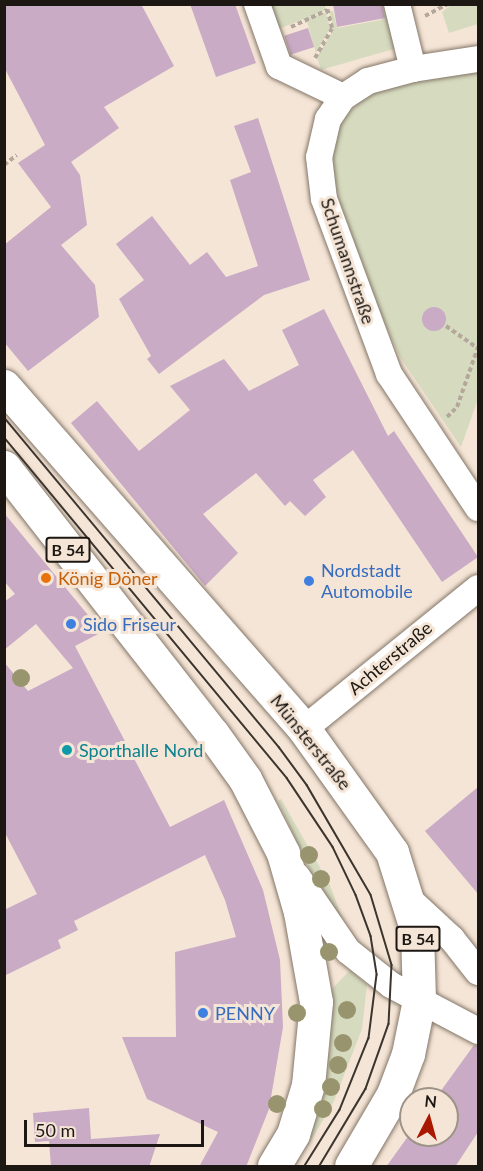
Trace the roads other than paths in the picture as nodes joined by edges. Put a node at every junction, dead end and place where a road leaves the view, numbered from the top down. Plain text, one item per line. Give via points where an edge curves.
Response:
1 (257, 4) edge
2 (397, 4) edge
3 (478, 59) edge
4 (413, 69) junction
5 (343, 97) junction
6 (4, 386) edge
7 (4, 467) edge
8 (478, 508) edge
9 (478, 588) edge
10 (304, 729) junction
11 (283, 853) junction
12 (411, 901) junction
13 (478, 972) edge
14 (420, 1000) junction
15 (478, 1031) edge
16 (274, 1167) edge
17 (351, 1167) edge

1 - 5 street via 279,66
2 - 4 street
3 - 4 street, Schumannstraße
4 - 5 street, Schumannstraße via 368,81
5 - 8 street, Schumannstraße via 328,119 319,157 324,199 389,374
6 - 10 main road, Münsterstraße / B 54
7 - 11 main road, B 54 via 245,779
9 - 10 street, Achterstraße
10 - 12 main road, Münsterstraße / B 54 via 392,852
11 - 14 street via 348,951 377,975
11 - 16 main road, B 54 via 300,912 316,1002 308,1085 293,1134
12 - 13 street via 452,939
12 - 14 main road, Münsterstraße / B 54 via 417,932
14 - 15 street
14 - 17 main road, Münsterstraße / B 54 via 408,1054 393,1094

